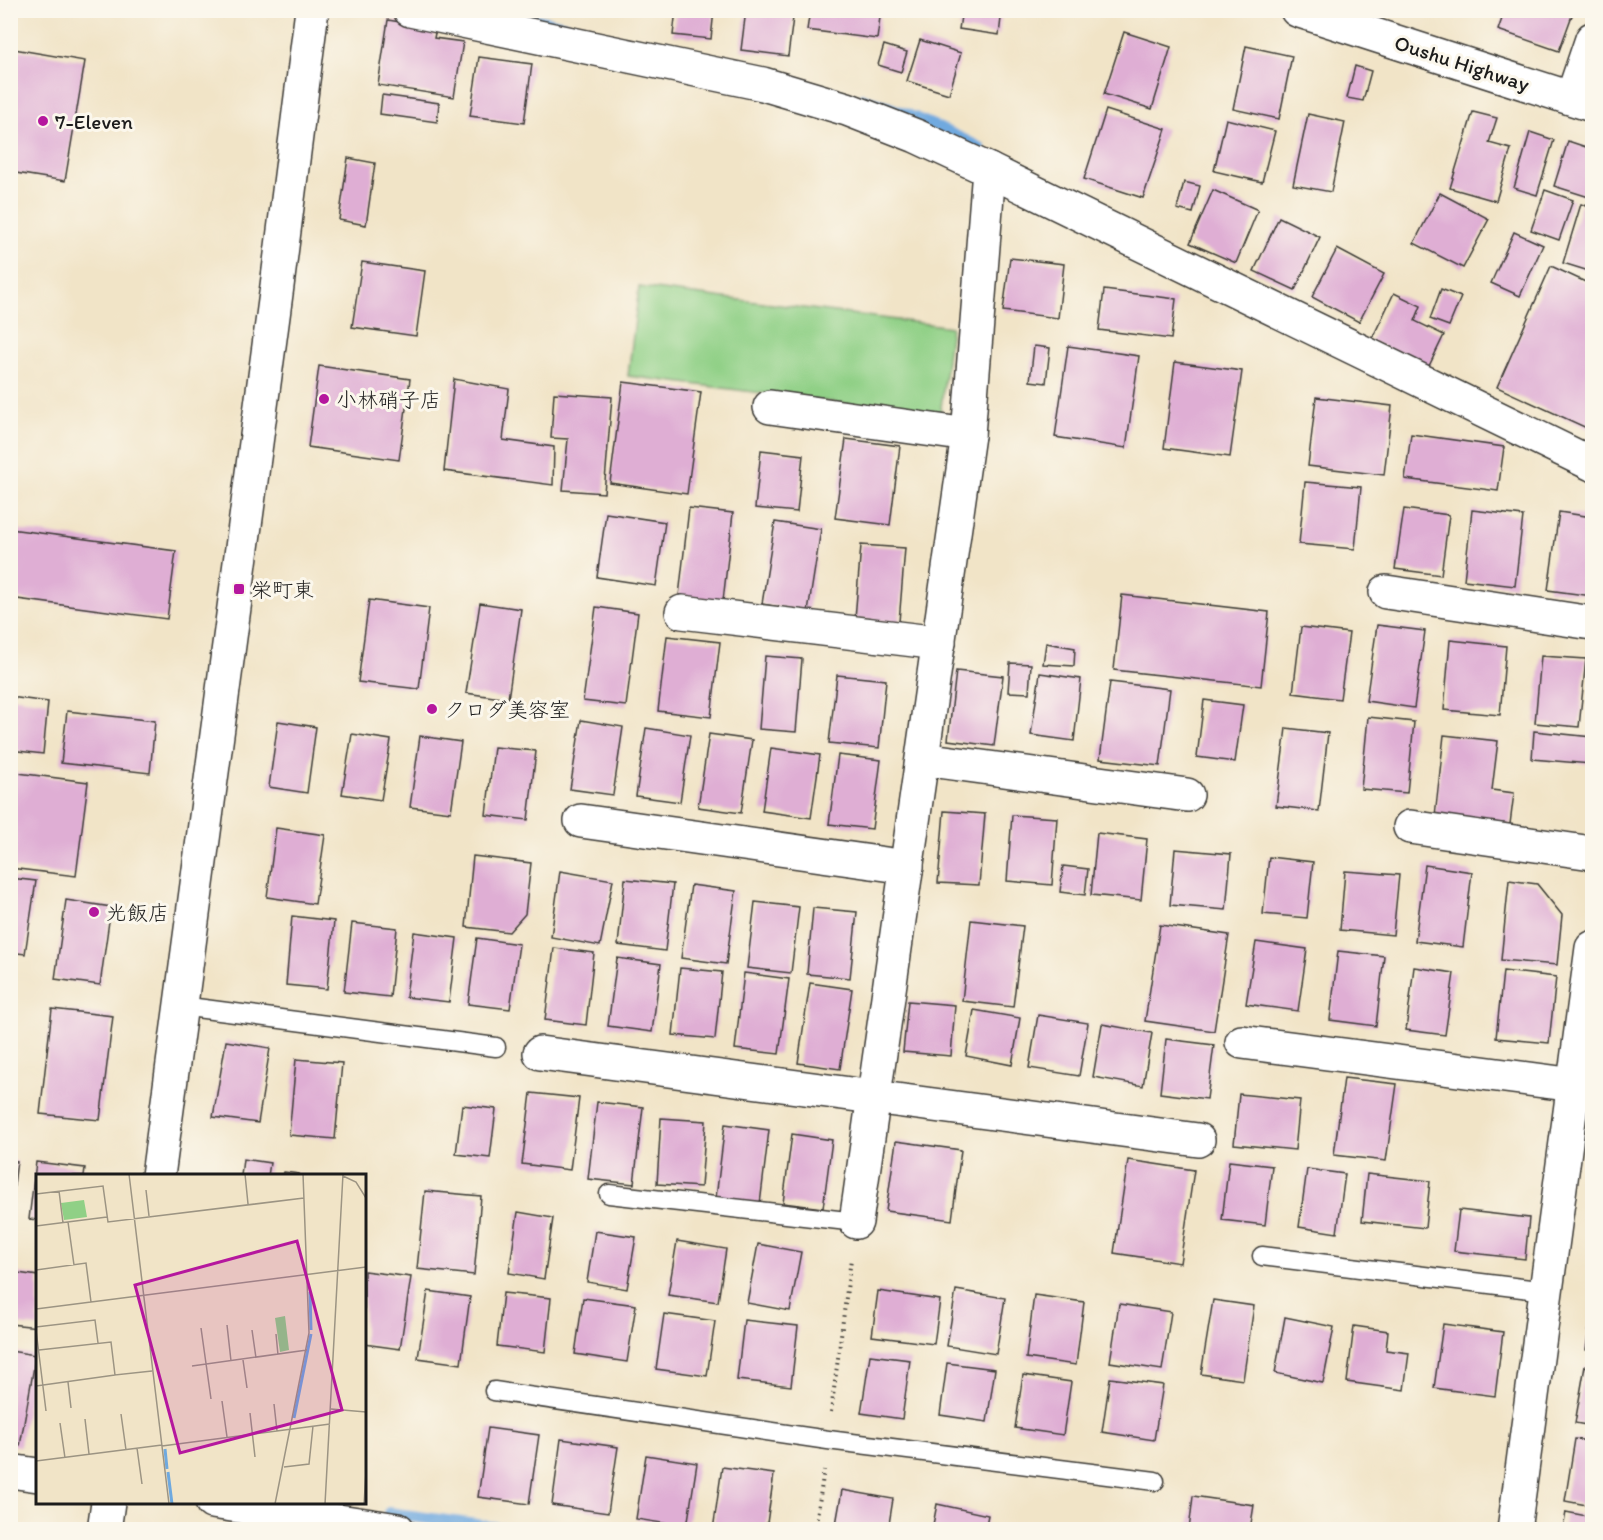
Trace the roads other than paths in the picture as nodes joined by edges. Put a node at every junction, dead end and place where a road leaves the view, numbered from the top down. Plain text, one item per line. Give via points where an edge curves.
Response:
1 (312, 10) edge
2 (410, 10) edge
3 (1297, 10) edge
4 (1593, 39) edge
5 (1582, 102) edge
6 (989, 170) junction
7 (770, 407) dead end
8 (968, 435) junction
9 (1593, 464) edge
10 (1386, 592) dead end
11 (682, 612) dead end
12 (1593, 623) edge
13 (939, 643) junction
14 (922, 759) junction
15 (1186, 795) dead end
16 (581, 821) dead end
17 (1410, 827) dead end
18 (1593, 853) edge
19 (907, 867) junction
20 (1593, 948) edge
21 (181, 1006) junction
22 (1586, 1040) edge
23 (1242, 1042) dead end
24 (496, 1047) dead end
25 (540, 1053) dead end
26 (1575, 1085) junction
27 (874, 1098) junction
28 (1198, 1140) dead end
29 (158, 1174) edge
30 (609, 1194) dead end
31 (856, 1222) joint
32 (1262, 1256) dead end
33 (1546, 1292) junction
34 (494, 1391) dead end
35 (10, 1471) edge
36 (36, 1475) edge
37 (1155, 1481) dead end
38 (108, 1504) edge
39 (219, 1504) edge
40 (104, 1530) edge
41 (398, 1530) edge
42 (1514, 1530) edge

1 - 21 street
2 - 6 street via 763,84 847,109
3 - 5 street, Oushu Highway
4 - 5 street
6 - 8 street
6 - 9 street
7 - 8 street
8 - 13 street
10 - 12 street
11 - 13 street
13 - 14 street
14 - 15 street
14 - 19 street
16 - 19 street
17 - 18 street
19 - 27 street
20 - 22 street
21 - 24 lane
21 - 29 street
22 - 26 street
23 - 26 street
25 - 27 street
26 - 33 street
27 - 28 street
27 - 31 street
30 - 31 lane
32 - 33 lane
33 - 42 street
34 - 37 lane via 828,1440
35 - 36 street
38 - 40 street
39 - 41 street

